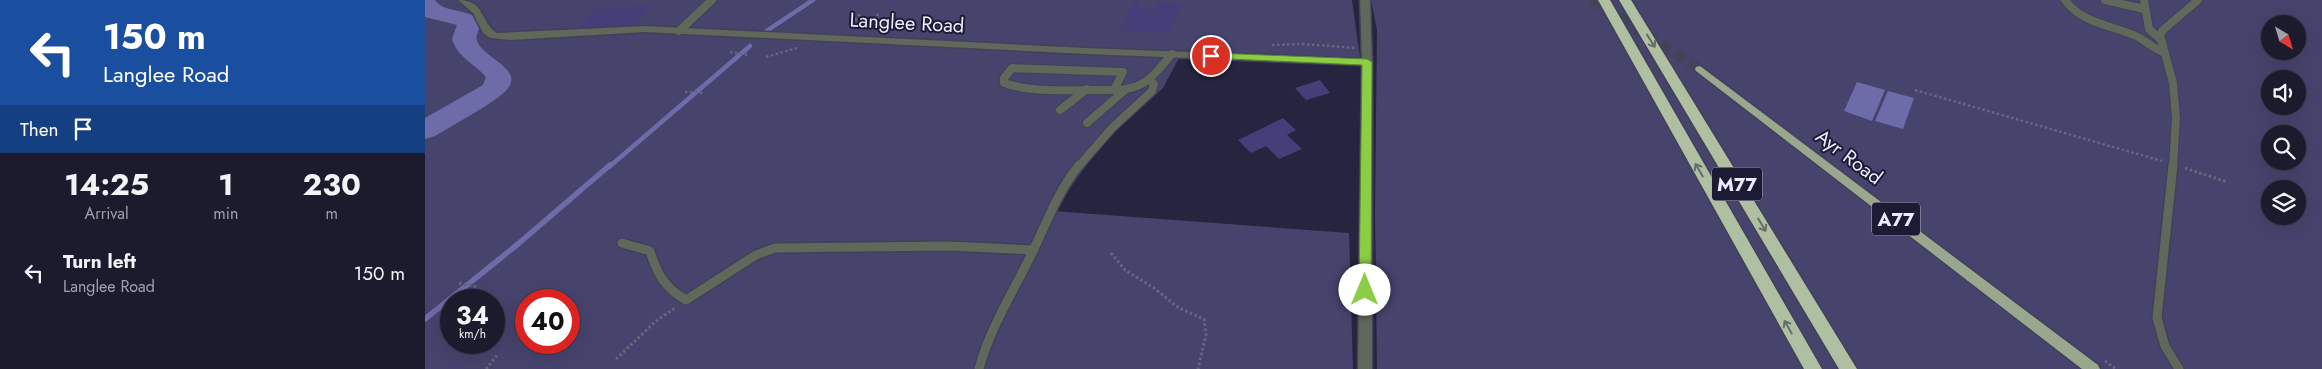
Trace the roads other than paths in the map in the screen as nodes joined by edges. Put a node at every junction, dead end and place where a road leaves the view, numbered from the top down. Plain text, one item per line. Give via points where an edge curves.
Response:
1 (463, 0) edge
2 (712, 0) edge
3 (1365, 0) edge
4 (1604, 0) edge
5 (1625, 0) edge
6 (2065, 0) edge
7 (2105, 0) edge
8 (2144, 0) edge
9 (2198, 0) edge
10 (2144, 9) junction
11 (679, 31) junction
12 (2160, 39) junction
13 (2165, 53) junction
14 (1172, 54) junction
15 (1367, 62) junction
16 (1700, 69) tunnel mouth
17 (1149, 79) junction
18 (1047, 88) junction
19 (1087, 89) junction
20 (1114, 90) junction
21 (1125, 90) junction
22 (1037, 97) dead end
23 (1060, 110) dead end
24 (1087, 123) dead end
25 (622, 242) dead end
26 (1034, 250) junction
27 (979, 369) edge
28 (1365, 369) edge
29 (1813, 369) edge
30 (1848, 369) edge
31 (2093, 369) edge
32 (2179, 369) edge

1 - 11 street, Langlee Road via 478,12 487,31 494,36 611,29
2 - 11 lane
3 - 15 street
29 -> 4 highway, M77
5 -> 30 highway, M77
6 - 13 lane via 2082,15 2134,35
7 - 10 lane
8 - 10 lane
9 - 12 lane via 2163,30
10 - 12 lane via 2149,29
11 - 14 street, Langlee Road
12 - 13 lane
13 - 32 lane via 2173,83 2176,118 2157,318 2165,346
14 - 15 street, Langlee Road
14 - 17 lane
15 - 28 street
16 - 31 main road, Ayr Road / A77
17 - 21 lane via 1136,90
17 - 26 lane via 1154,84 1152,91 1085,156 1055,200
18 - 19 lane
18 - 20 lane via 1016,87 1004,82 1004,78 1012,68 1123,72
18 - 22 lane
19 - 20 lane
19 - 23 lane
20 - 21 lane
21 - 24 lane
25 - 26 lane via 650,251 663,283 686,300 755,255 775,248 949,246
26 - 27 lane via 999,315 982,353

